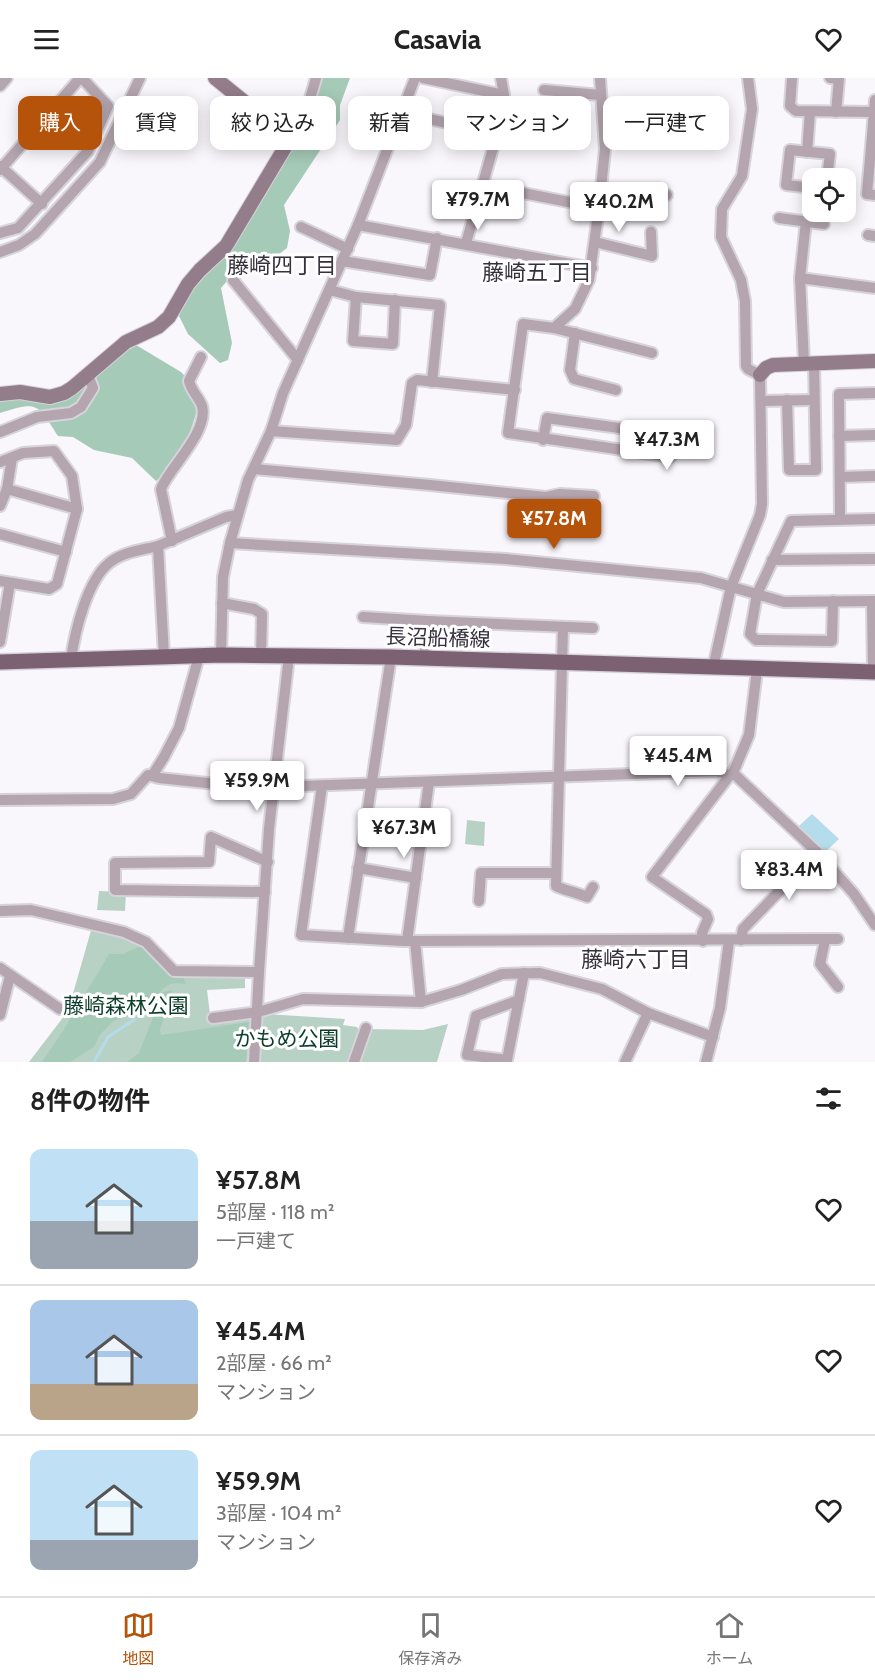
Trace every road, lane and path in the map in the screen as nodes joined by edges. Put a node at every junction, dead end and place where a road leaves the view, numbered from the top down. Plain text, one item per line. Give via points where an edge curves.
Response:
1 (7, 78) edge
2 (81, 78) edge
3 (140, 78) edge
4 (215, 78) edge
5 (316, 78) edge
6 (415, 78) edge
7 (423, 78) edge
8 (501, 78) edge
9 (600, 78) edge
10 (748, 78) edge
11 (792, 78) edge
12 (830, 78) edge
13 (0, 86) edge
14 (544, 90) dead end
15 (600, 94) junction
16 (504, 95) joint
17 (237, 96) edge
18 (310, 96) edge
19 (408, 96) edge
20 (875, 100) edge
21 (810, 112) junction
22 (836, 112) junction
23 (874, 112) edge
24 (283, 150) edge
25 (387, 150) edge
26 (493, 150) edge
27 (807, 152) junction
28 (1, 168) edge
29 (828, 168) edge
30 (483, 185) junction
31 (802, 187) edge
32 (602, 188) junction
33 (667, 195) dead end
34 (875, 195) edge
35 (42, 204) junction
36 (599, 208) junction
37 (779, 219) dead end
38 (802, 221) edge
39 (806, 222) edge
40 (812, 222) edge
41 (824, 224) dead end
42 (358, 225) junction
43 (301, 227) dead end
44 (651, 232) dead end
45 (0, 233) edge
46 (437, 238) junction
47 (595, 242) junction
48 (466, 243) junction
49 (348, 249) junction
50 (0, 252) edge
51 (342, 261) junction
52 (592, 268) junction
53 (800, 278) junction
54 (233, 280) dead end
55 (875, 288) edge
56 (330, 290) junction
57 (356, 297) junction
58 (395, 300) junction
59 (554, 328) junction
60 (575, 333) junction
61 (652, 353) dead end
62 (201, 357) dead end
63 (298, 360) junction
64 (875, 361) edge
65 (809, 363) junction
66 (88, 375) junction
67 (760, 375) junction
68 (432, 382) junction
69 (515, 390) junction
70 (616, 390) dead end
71 (875, 393) edge
72 (0, 394) edge
73 (787, 400) junction
74 (814, 400) junction
75 (761, 401) junction
76 (271, 431) junction
77 (0, 432) edge
78 (875, 435) edge
79 (839, 436) junction
80 (543, 440) junction
81 (12, 458) junction
82 (0, 462) edge
83 (254, 470) junction
84 (875, 476) edge
85 (840, 477) junction
86 (7, 489) junction
87 (594, 496) dead end
88 (0, 506) edge
89 (77, 508) junction
90 (237, 514) junction
91 (840, 519) junction
92 (875, 519) edge
93 (0, 534) edge
94 (172, 541) junction
95 (230, 543) junction
96 (158, 546) junction
97 (66, 552) junction
98 (875, 559) edge
99 (772, 560) junction
100 (5, 582) edge
101 (731, 587) junction
102 (757, 594) junction
103 (833, 601) junction
104 (873, 601) edge
105 (222, 603) junction
106 (2, 615) edge
107 (363, 617) dead end
108 (428, 621) junction
109 (563, 627) junction
110 (593, 628) dead end
111 (0, 642) edge
112 (221, 655) junction
113 (164, 656) junction
114 (199, 656) junction
115 (261, 656) junction
116 (289, 656) junction
117 (391, 657) junction
118 (71, 658) junction
119 (424, 659) junction
120 (0, 662) edge
121 (563, 664) junction
122 (713, 668) junction
123 (757, 670) junction
124 (874, 672) edge
125 (731, 774) junction
126 (152, 776) junction
127 (560, 777) junction
128 (429, 782) junction
129 (371, 785) junction
130 (322, 786) junction
131 (274, 789) junction
132 (0, 800) edge
133 (817, 852) junction
134 (268, 862) junction
135 (358, 868) junction
136 (555, 873) junction
137 (416, 878) junction
138 (592, 887) dead end
139 (265, 892) junction
140 (479, 901) dead end
141 (0, 911) edge
142 (875, 925) edge
143 (348, 938) junction
144 (825, 939) junction
145 (838, 939) dead end
146 (741, 940) junction
147 (411, 941) junction
148 (703, 941) junction
149 (729, 941) junction
150 (0, 968) edge
151 (259, 972) junction
152 (524, 973) junction
153 (10, 976) junction
154 (838, 987) dead end
155 (519, 1000) junction
156 (421, 1002) junction
157 (60, 1009) dead end
158 (258, 1012) junction
159 (648, 1013) junction
160 (0, 1015) edge
161 (213, 1018) dead end
162 (366, 1028) dead end
163 (713, 1037) junction
164 (490, 1060) edge
165 (254, 1062) edge
166 (354, 1062) edge
167 (626, 1062) edge
168 (706, 1062) edge

1 - 13 street
2 - 28 street
2 - 35 street via 108,106 87,151
3 - 50 street via 100,162 35,234 19,246
4 - 17 street
5 - 18 street
6 - 19 street
7 - 16 street
8 - 16 street
9 - 15 street
10 - 67 street via 752,109 742,176 722,209 721,237 741,280 746,366
11 - 21 street via 790,106 796,111
12 - 22 street via 839,79
14 - 15 street
15 - 32 street via 605,149
20 - 23 street
21 - 22 street
21 - 27 street
22 - 23 street
23 - 34 street via 867,194
24 - 66 street via 226,246 188,284 169,317 158,327 126,342
25 - 42 street
26 - 30 street
27 - 29 street via 830,154
27 - 31 street via 790,150 786,185
28 - 35 street
30 - 36 street
30 - 48 street
32 - 33 street
32 - 36 street
35 - 45 street via 18,228
36 - 47 street
37 - 38 street
39 - 53 street
40 - 41 street
42 - 46 street
42 - 49 street
43 - 49 street
44 - 47 street via 652,256
46 - 48 street
46 - 51 street via 430,274
47 - 52 street
48 - 52 street
49 - 51 street
51 - 56 street
52 - 59 street via 575,309
53 - 55 street
53 - 65 street
54 - 63 street
56 - 57 street
56 - 63 street
57 - 58 street
57 - 58 street via 354,341 393,344
58 - 68 street via 440,305
59 - 60 street
59 - 69 street via 523,324
60 - 61 street
60 - 70 street via 570,370 574,379
62 - 94 street via 189,381 201,405 201,417 186,452 161,489
63 - 76 street
64 - 65 street
65 - 67 street via 773,365
65 - 74 street
66 - 72 street via 72,388 50,397 20,392
66 - 77 street via 93,388 81,407 71,413 37,417
67 - 75 street
68 - 69 street
68 - 76 street via 412,382 406,425 397,440
69 - 80 street via 508,433
71 - 79 street via 839,394
73 - 74 street
73 - 74 street via 789,470 816,470
73 - 75 street
75 - 101 street via 762,504
76 - 83 street
78 - 79 street
79 - 85 street
80 - 80 street via 670,457 679,447 670,435 546,418
81 - 82 street
81 - 86 street
81 - 89 street via 23,453 54,451 72,476
83 - 87 street via 546,497
83 - 90 street
84 - 85 street
85 - 91 street
86 - 88 street
86 - 89 street
89 - 97 street
90 - 94 street
90 - 95 street
91 - 92 street
91 - 99 street via 791,521
93 - 97 street
94 - 96 street
95 - 101 street via 506,559 701,578
95 - 105 street
96 - 113 street
96 - 118 street via 109,562 81,613
97 - 100 street via 57,584 49,589
98 - 99 street
99 - 102 street
100 - 106 street
101 - 102 street
101 - 122 street
102 - 103 street via 784,602
102 - 103 street via 750,634 756,640 832,641
103 - 104 street
104 - 124 street
105 - 112 street
105 - 115 street via 262,614
106 - 111 street
107 - 108 street
108 - 109 street
108 - 119 street
109 - 110 street
109 - 121 street
112 - 114 main road, 長沼船橋線
112 - 115 main road, 長沼船橋線
113 - 114 main road, 長沼船橋線
113 - 118 main road, 長沼船橋線
114 - 126 street via 179,728
115 - 116 main road, 長沼船橋線
116 - 117 main road, 長沼船橋線
116 - 131 street
117 - 119 main road, 長沼船橋線
117 - 129 street
118 - 120 main road, 長沼船橋線
119 - 121 main road, 長沼船橋線
121 - 122 main road, 長沼船橋線
121 - 127 street
122 - 123 main road, 長沼船橋線
123 - 124 main road, 長沼船橋線
123 - 125 street via 749,735
125 - 127 street via 716,771
125 - 133 street
125 - 148 street via 652,877 706,914
126 - 131 street
126 - 132 street via 148,775 131,794 113,799
127 - 128 street
127 - 136 street
128 - 129 street
128 - 137 street
129 - 130 street
129 - 135 street
130 - 131 street
130 - 143 street via 301,935
131 - 134 street
133 - 142 street
133 - 146 street via 743,929
134 - 139 street
134 - 139 street via 211,837 209,862 115,863 115,890
135 - 137 street
135 - 143 street
136 - 138 street via 556,886 570,893 587,897
136 - 140 street via 481,873
137 - 147 street
139 - 151 street
141 - 151 street via 31,910 124,932 146,942 174,970
143 - 147 street
144 - 145 street
144 - 146 street
144 - 154 street via 820,964
146 - 149 street
147 - 148 street
147 - 156 street
148 - 149 street
149 - 163 street
150 - 153 street
151 - 158 street
152 - 155 street
152 - 156 street via 502,974
152 - 159 street via 540,973 602,989
153 - 157 street
153 - 160 street
155 - 164 street via 507,1060
155 - 164 street via 476,1016 466,1055
156 - 158 street via 303,999
158 - 161 street
158 - 165 street
159 - 163 street
159 - 167 street
162 - 166 street
163 - 168 street

